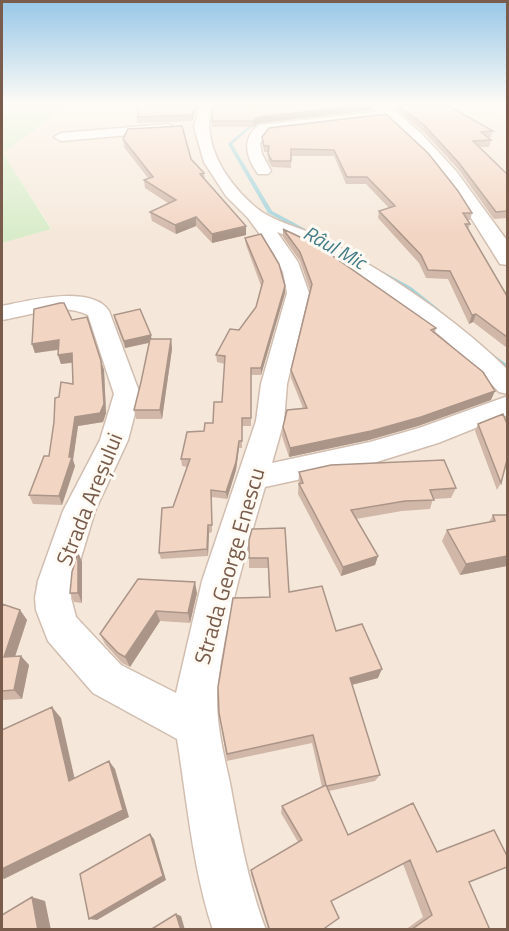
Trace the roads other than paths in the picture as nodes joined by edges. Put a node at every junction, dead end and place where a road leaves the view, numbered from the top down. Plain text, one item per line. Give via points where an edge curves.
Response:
1 (207, 148) edge
2 (253, 148) edge
3 (428, 148) edge
4 (262, 171) dead end
5 (255, 216) junction
6 (507, 259) edge
7 (2, 314) edge
8 (507, 386) edge
9 (507, 405) edge
10 (254, 478) junction
11 (197, 726) junction
12 (240, 930) edge

1 - 5 street, Strada George Enescu via 228,186
2 - 4 street
3 - 6 street
5 - 8 street via 299,233 390,287 441,323 481,357
5 - 10 street, Strada George Enescu via 291,266 298,293
7 - 11 street, Strada Areșului via 65,303 89,305 98,311 127,393 114,440 79,511 56,580 55,610 61,628 107,680
9 - 10 street via 428,436 370,453
10 - 11 street, Strada George Enescu via 220,581 197,685
11 - 12 street, Strada George Enescu via 214,825

